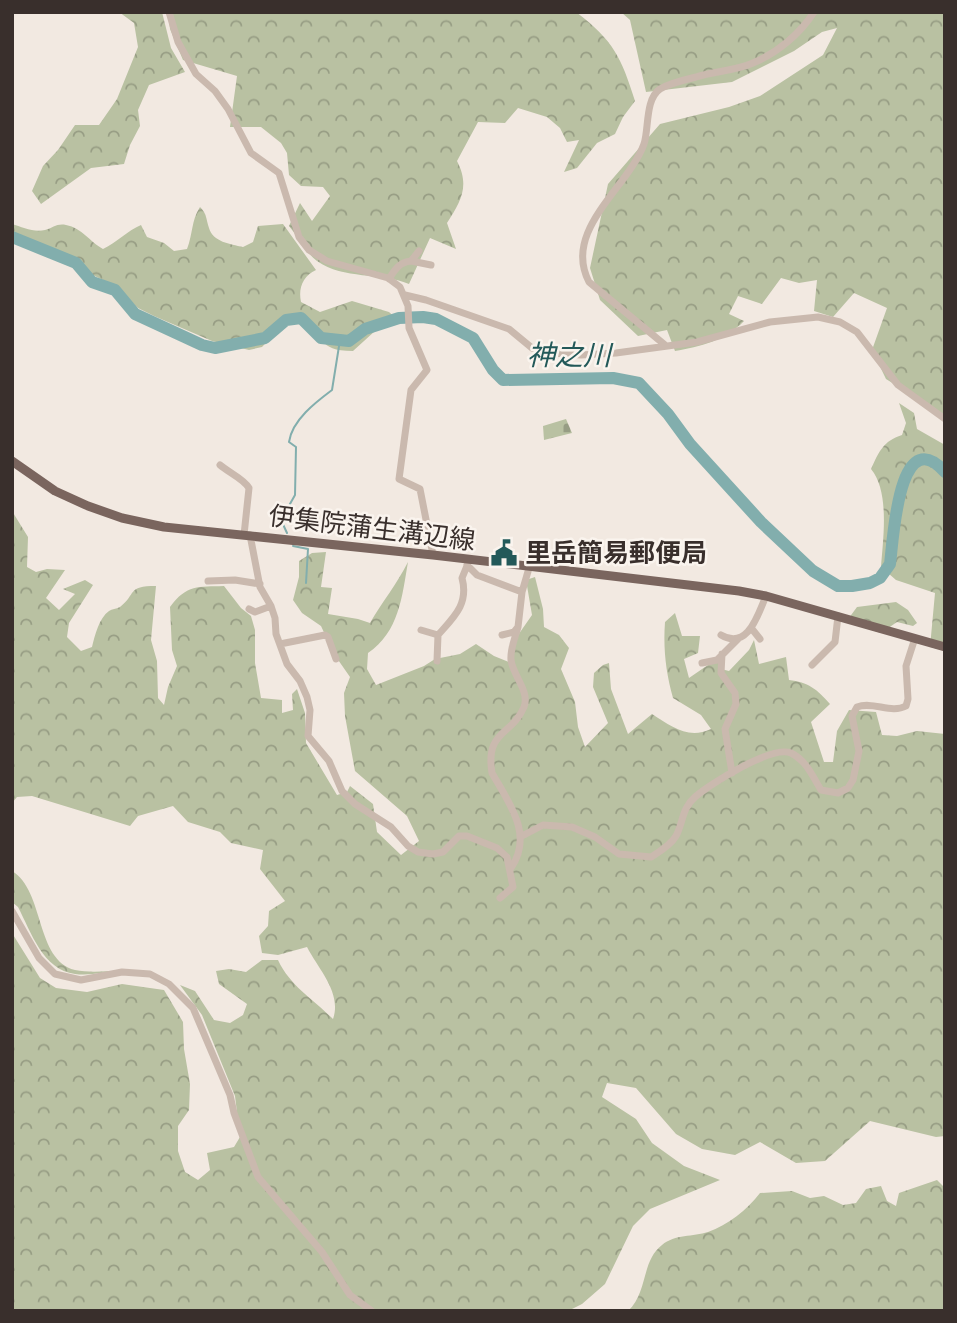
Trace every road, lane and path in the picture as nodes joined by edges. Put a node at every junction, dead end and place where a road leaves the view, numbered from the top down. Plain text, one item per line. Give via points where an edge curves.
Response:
1 (169, 12) edge
2 (814, 12) edge
3 (419, 251) dead end
4 (411, 261) junction
5 (431, 265) dead end
6 (389, 279) junction
7 (405, 295) junction
8 (665, 345) junction
9 (945, 419) edge
10 (12, 461) edge
11 (220, 465) dead end
12 (247, 535) junction
13 (433, 555) junction
14 (468, 563) junction
15 (530, 568) junction
16 (208, 581) dead end
17 (260, 584) junction
18 (522, 592) junction
19 (766, 596) junction
20 (271, 606) junction
21 (249, 608) dead end
22 (838, 616) junction
23 (517, 627) junction
24 (752, 629) junction
25 (421, 630) dead end
26 (438, 635) junction
27 (502, 635) dead end
28 (722, 635) dead end
29 (915, 638) junction
30 (739, 639) junction
31 (760, 639) dead end
32 (280, 644) junction
33 (945, 646) edge
34 (722, 654) junction
35 (336, 659) dead end
36 (437, 661) dead end
37 (702, 663) dead end
38 (812, 665) dead end
39 (732, 773) junction
40 (522, 836) junction
41 (511, 868) junction
42 (500, 898) dead end
43 (12, 911) edge
44 (372, 1311) edge

1 - 6 street via 195,74 228,109 251,153 279,173 299,237 309,250 327,261
2 - 8 street via 795,36 752,64 658,90 641,153 587,235 583,267 589,282
3 - 4 street
4 - 5 street
4 - 6 street via 404,261
6 - 7 street
7 - 8 street via 496,323 531,348 552,353 616,353
7 - 13 street via 409,328 427,370 411,390 400,479 420,489
8 - 9 street via 697,342 770,322 818,317 840,321 857,332 898,385
10 - 12 main road, 伊集院蒲生溝辺線 via 55,491 122,518
11 - 12 street via 249,488
12 - 13 main road, 伊集院蒲生溝辺線
12 - 17 street
13 - 14 main road, 伊集院蒲生溝辺線
14 - 15 main road, 伊集院蒲生溝辺線
14 - 18 street via 477,575
14 - 26 street via 461,578 466,591 457,613
15 - 18 street
15 - 19 main road, 伊集院蒲生溝辺線
16 - 17 street
17 - 20 street
18 - 23 street
19 - 22 main road, 伊集院蒲生溝辺線
19 - 24 street
20 - 21 street via 255,612
20 - 32 street
22 - 29 main road, 伊集院蒲生溝辺線
22 - 38 street via 835,642
23 - 27 street
23 - 40 street via 511,657 524,707 495,741 491,765
24 - 30 street
24 - 31 street
25 - 26 street
26 - 36 street
28 - 30 street
29 - 33 main road, 伊集院蒲生溝辺線
29 - 39 street via 906,666 906,706 857,706 852,716 859,751 848,788 838,793 821,790 806,764 778,750
30 - 34 street
32 - 35 street via 325,635
32 - 41 street via 307,697 308,736 355,804 391,827 418,852 443,852 459,836 467,836 497,848
34 - 37 street
34 - 39 street via 721,673 735,693 736,704 725,729
39 - 40 street via 694,798 675,837 651,857 619,854 572,827 543,825
40 - 41 street
41 - 42 street via 513,887
43 - 44 street via 38,958 55,974 81,980 150,974 169,984 192,1008 230,1095 258,1177 322,1252 350,1295

